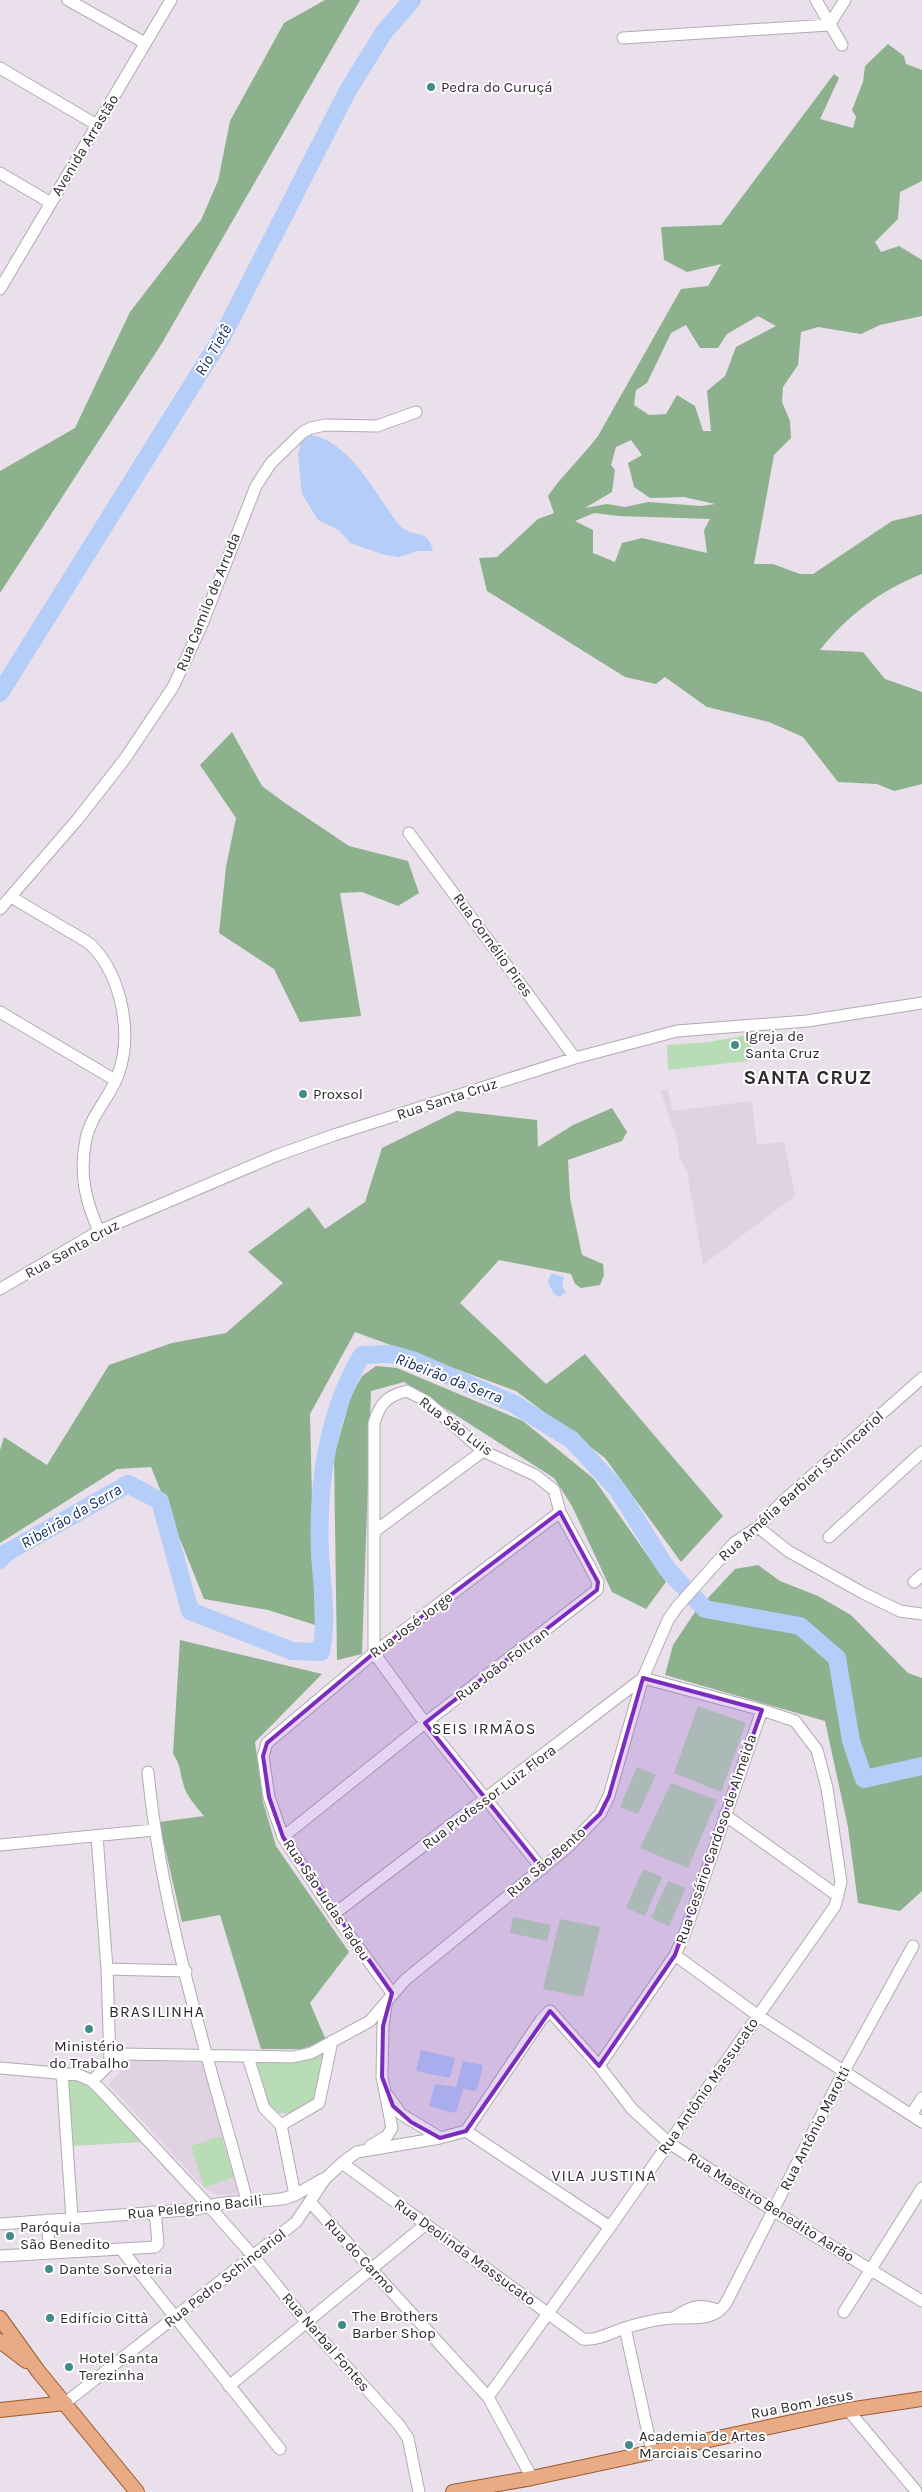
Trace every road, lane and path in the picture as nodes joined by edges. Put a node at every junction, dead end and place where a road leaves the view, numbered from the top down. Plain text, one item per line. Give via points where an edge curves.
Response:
1 (68, 0) edge
2 (171, 0) edge
3 (816, 0) edge
4 (845, 0) edge
5 (829, 24) junction
6 (623, 38) dead end
7 (145, 44) junction
8 (842, 45) dead end
9 (0, 68) edge
10 (97, 124) junction
11 (0, 173) edge
12 (51, 203) junction
13 (1, 284) edge
14 (416, 412) dead end
15 (409, 833) dead end
16 (11, 897) junction
17 (0, 910) edge
18 (922, 1003) edge
19 (0, 1012) edge
20 (575, 1058) junction
21 (115, 1080) junction
22 (99, 1231) junction
23 (0, 1289) edge
24 (922, 1378) edge
25 (483, 1451) junction
26 (922, 1452) edge
27 (560, 1512) junction
28 (758, 1527) junction
29 (375, 1531) junction
30 (829, 1537) dead end
31 (598, 1582) joint
32 (922, 1614) edge
33 (374, 1653) junction
34 (643, 1678) junction
35 (762, 1710) junction
36 (425, 1723) junction
37 (266, 1743) joint
38 (148, 1772) dead end
39 (486, 1799) junction
40 (725, 1815) junction
41 (154, 1830) junction
42 (97, 1836) junction
43 (283, 1837) junction
44 (0, 1845) edge
45 (542, 1869) junction
46 (838, 1896) junction
47 (334, 1914) junction
48 (913, 1946) dead end
49 (676, 1955) junction
50 (107, 1969) junction
51 (186, 1971) junction
52 (392, 1993) junction
53 (386, 2005) junction
54 (757, 2015) junction
55 (332, 2041) junction
56 (209, 2056) junction
57 (248, 2056) junction
58 (110, 2061) junction
59 (599, 2066) junction
60 (0, 2068) edge
61 (62, 2072) junction
62 (844, 2072) junction
63 (92, 2081) junction
64 (385, 2090) junction
65 (922, 2098) edge
66 (910, 2115) junction
67 (922, 2122) edge
68 (281, 2125) junction
69 (466, 2130) junction
70 (440, 2138) junction
71 (669, 2143) junction
72 (358, 2152) junction
73 (342, 2163) junction
74 (325, 2179) junction
75 (922, 2188) edge
76 (295, 2195) junction
77 (247, 2201) junction
78 (310, 2202) junction
79 (208, 2205) junction
80 (774, 2211) junction
81 (152, 2212) junction
82 (72, 2218) junction
83 (47, 2220) junction
84 (0, 2224) edge
85 (426, 2224) junction
86 (610, 2227) junction
87 (121, 2249) junction
88 (50, 2253) junction
89 (0, 2256) edge
90 (254, 2257) junction
91 (371, 2268) junction
92 (870, 2270) junction
93 (922, 2302) edge
94 (548, 2311) junction
95 (844, 2312) dead end
96 (0, 2318) edge
97 (175, 2318) junction
98 (307, 2323) junction
99 (625, 2328) junction
100 (588, 2340) joint
101 (0, 2341) edge
102 (38, 2371) junction
103 (229, 2386) junction
104 (488, 2397) junction
105 (922, 2400) edge
106 (64, 2403) junction
107 (0, 2410) edge
108 (848, 2410) junction
109 (280, 2449) dead end
110 (652, 2451) junction
111 (532, 2478) junction
112 (508, 2487) edge
113 (917, 2491) edge
114 (137, 2492) edge
115 (419, 2492) edge
116 (453, 2492) edge

1 - 7 street
2 - 7 street, Avenida Arrastão
3 - 5 street
4 - 5 street
5 - 6 street
5 - 8 street
7 - 10 street, Avenida Arrastão
9 - 10 street
10 - 12 street, Avenida Arrastão
11 - 12 street
12 - 13 street, Avenida Arrastão
14 - 16 street, Rua Camilo de Arruda via 378,426 325,425 311,428 271,463 256,486 202,627 173,686 124,760
15 - 20 street, Rua Cornélio Pires
16 - 17 street, Rua Camilo de Arruda
16 - 21 street via 91,944 110,969 126,1031 124,1056
18 - 20 street, Rua Santa Cruz via 807,1021 677,1031
19 - 21 street
20 - 22 street, Rua Santa Cruz via 284,1153
21 - 22 street via 86,1137 83,1159 83,1185
22 - 23 street, Rua Santa Cruz
24 - 28 street, Rua Amélia Barbieri Schincariol
25 - 27 street, Rua São Luis via 535,1475 554,1490
25 - 29 street
25 - 29 street, Rua São Luis via 426,1401 407,1391 385,1398 374,1423
26 - 30 street
27 - 31 street, Rua São Luis
27 - 33 street, Rua José Jorge
28 - 32 street via 788,1550 863,1593 900,1611
28 - 34 street, Rua Amélia Barbieri Schincariol via 734,1543 677,1607 668,1620
29 - 33 street, Rua São Luis
31 - 36 street, Rua João Foltran via 592,1595
33 - 36 street
33 - 37 street, Rua José Jorge
34 - 35 street
34 - 39 street, Rua Professor Luiz Flora
34 - 45 street, Rua São Bento via 609,1796 600,1814
35 - 40 street, Rua Cesário Cardoso de Almeida
35 - 46 street via 794,1721 817,1750 827,1788 841,1882
36 - 39 street
36 - 43 street, Rua João Foltran
37 - 43 street, Rua São Judas Tadeu via 263,1756 269,1796
38 - 41 street
39 - 45 street
39 - 47 street, Rua Professor Luiz Flora
40 - 46 street
40 - 49 street, Rua Cesário Cardoso de Almeida
41 - 42 street
41 - 51 street
42 - 44 street
42 - 50 street
43 - 47 street, Rua São Judas Tadeu
45 - 52 street, Rua São Bento via 431,1957
46 - 54 street, Rua Antônio Massucato via 835,1906
47 - 52 street, Rua São Judas Tadeu
48 - 62 street, Rua Antônio Marotti
49 - 54 street
49 - 59 street, Rua Cesário Cardoso de Almeida
50 - 51 street
50 - 58 street
51 - 56 street
52 - 53 street, Rua São Bento
53 - 55 street via 370,2021
53 - 64 street via 382,2068
54 - 62 street
54 - 71 street, Rua Antônio Massucato
55 - 57 street via 301,2057
55 - 68 street via 319,2103
56 - 57 street
56 - 58 street via 128,2053
56 - 77 street
57 - 68 street via 264,2108
58 - 63 street
59 - 69 street, Rua Maestro Benedito Aarão via 550,2011
59 - 71 street, Rua Maestro Benedito Aarão via 632,2109
60 - 61 street
61 - 63 street
61 - 82 street
62 - 66 street
62 - 80 street, Rua Antônio Marotti
63 - 79 street, Rua Narbal Fontes
64 - 70 street via 401,2114
64 - 72 street via 392,2128 387,2136
65 - 66 street
66 - 67 street
68 - 76 street
69 - 70 street
69 - 86 street
70 - 72 street
71 - 80 street, Rua Maestro Benedito Aarão
71 - 86 street, Rua Antônio Massucato
72 - 73 street
73 - 74 street
73 - 85 street, Rua Deolinda Massucato
74 - 76 street, Rua Pelegrino Bacili
74 - 78 street, Rua Pedro Schincariol
75 - 92 street
76 - 77 street, Rua Pelegrino Bacili
77 - 79 street, Rua Pelegrino Bacili
78 - 90 street, Rua Pedro Schincariol via 296,2222
78 - 91 street, Rua do Carmo
79 - 81 street, Rua Pelegrino Bacili via 200,2209
79 - 90 street, Rua Narbal Fontes
80 - 92 street, Rua Maestro Benedito Aarão
80 - 99 street, Rua Antônio Marotti via 719,2311 697,2318 675,2318
81 - 82 street, Rua Pelegrino Bacili
81 - 87 street via 156,2220 156,2246
82 - 83 street, Rua Pelegrino Bacili
83 - 84 street, Rua Pelegrino Bacili
83 - 88 street
85 - 91 street
85 - 94 street, Rua Deolinda Massucato
86 - 94 street, Rua Antônio Massucato
87 - 88 street
87 - 97 street
88 - 89 street
90 - 97 street, Rua Pedro Schincariol
90 - 98 street, Rua Narbal Fontes
91 - 98 street
91 - 104 street, Rua do Carmo
92 - 93 street, Rua Maestro Benedito Aarão
92 - 95 street
94 - 100 street, Rua Deolinda Massucato via 578,2336
94 - 104 street, Rua Antônio Massucato
96 - 102 main road
97 - 103 street
97 - 106 street, Rua Pedro Schincariol
98 - 103 street
98 - 115 street, Rua Narbal Fontes via 408,2438
99 - 100 street, Rua Antônio Marotti
99 - 110 street
101 - 102 main road
102 - 106 main road
103 - 109 street
104 - 111 street, Rua do Carmo
105 - 108 main road, Rua Bom Jesus
106 - 107 main road
106 - 114 main road
108 - 110 main road, Rua Bom Jesus
108 - 113 street
110 - 111 main road, Rua Bom Jesus
111 - 112 main road, Rua Bom Jesus
112 - 116 main road, Rua Bom Jesus

